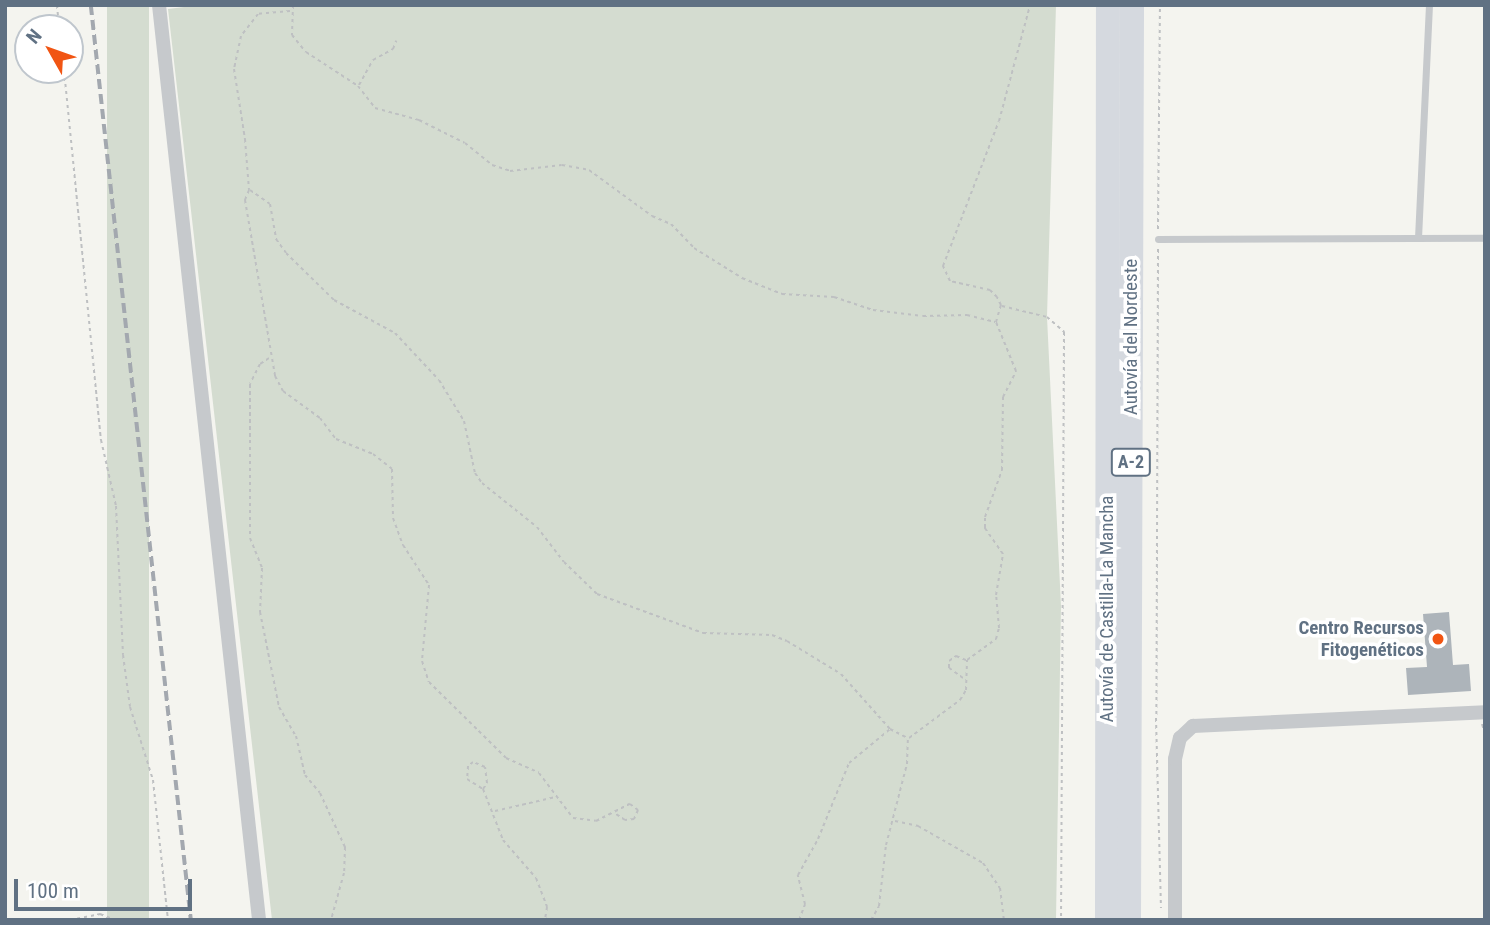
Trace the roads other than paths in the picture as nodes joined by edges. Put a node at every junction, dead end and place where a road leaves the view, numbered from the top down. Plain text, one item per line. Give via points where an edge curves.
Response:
1 (159, 5) edge
2 (1108, 5) edge
3 (1132, 5) edge
4 (1429, 5) edge
5 (1418, 238) junction
6 (1485, 238) edge
7 (1158, 239) road end
8 (1485, 712) edge
9 (259, 920) edge
10 (1107, 920) edge
11 (1129, 920) edge
12 (1174, 920) edge

1 - 9 street
2 - 10 highway, Autovía de Castilla-La Mancha / A-2
3 - 11 highway, Autovía del Nordeste / A-2
4 - 5 lane
5 - 6 lane
5 - 7 lane
8 - 12 street via 1193,726 1180,738 1175,759

